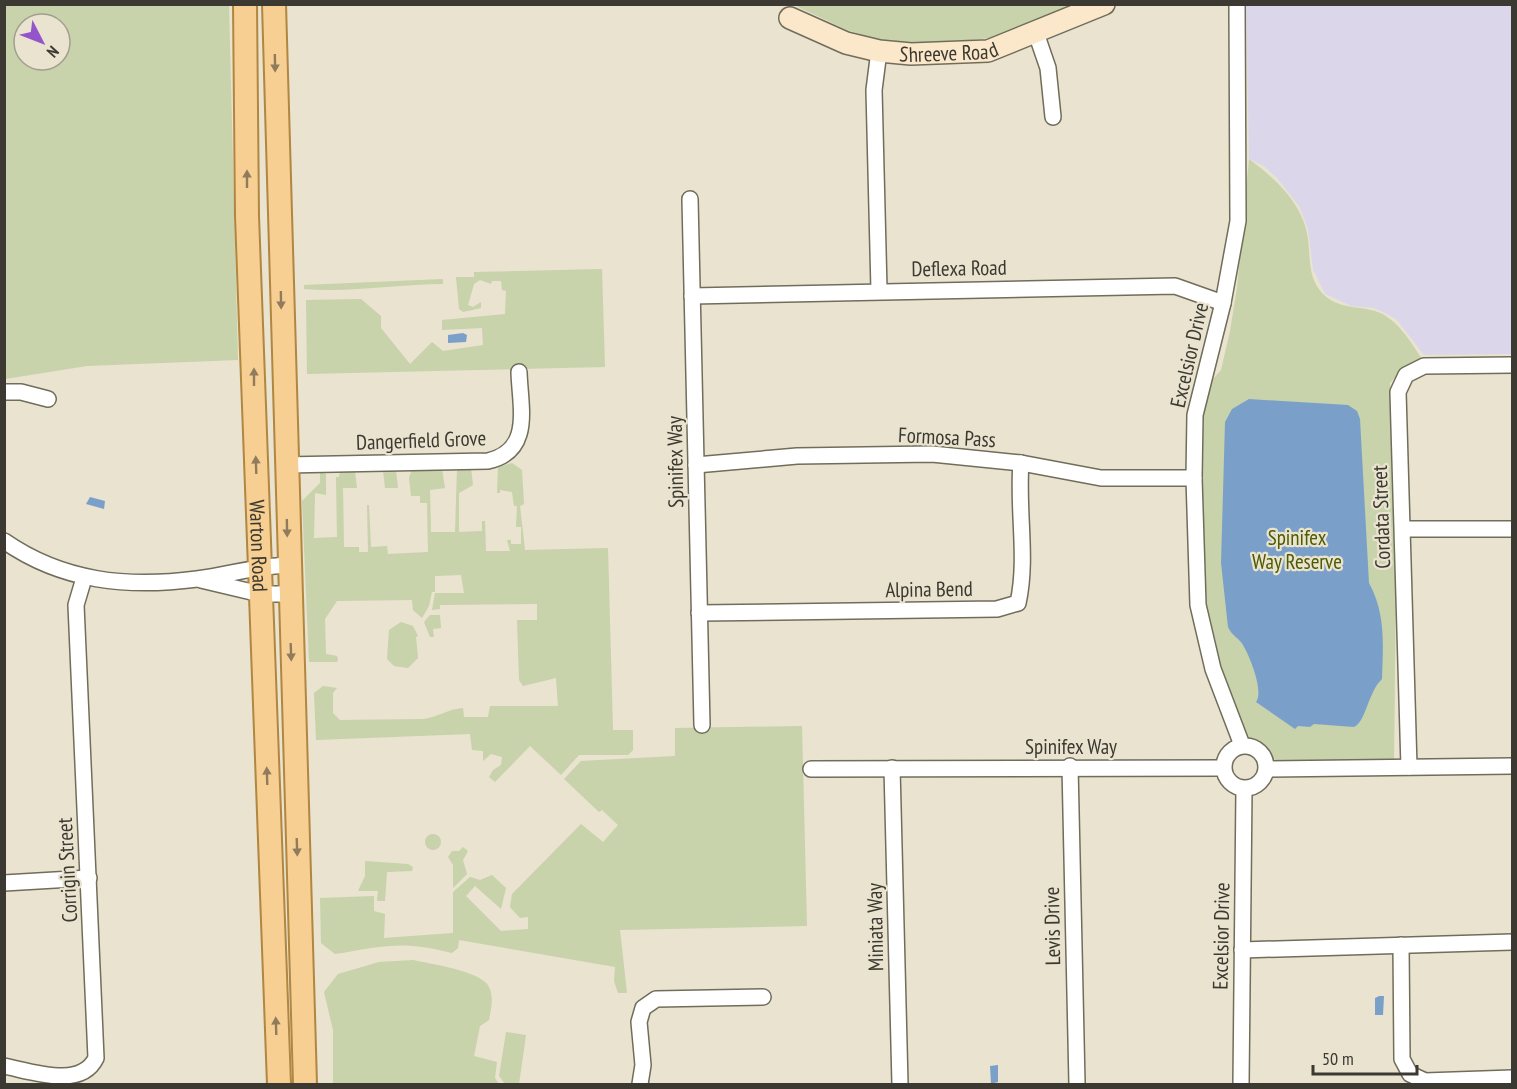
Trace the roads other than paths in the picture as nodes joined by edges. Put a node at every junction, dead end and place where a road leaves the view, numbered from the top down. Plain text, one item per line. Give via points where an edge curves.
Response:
1 (245, 4) edge
2 (274, 4) edge
3 (1104, 4) edge
4 (1237, 4) edge
5 (790, 18) dead end
6 (1036, 33) junction
7 (879, 51) junction
8 (1053, 117) dead end
9 (690, 199) dead end
10 (280, 269) junction
11 (879, 290) junction
12 (692, 296) junction
13 (1223, 303) junction
14 (254, 349) junction
15 (1512, 365) edge
16 (519, 372) dead end
17 (4, 392) edge
18 (48, 399) dead end
19 (1021, 463) junction
20 (285, 465) junction
21 (696, 465) junction
22 (1194, 478) junction
23 (1403, 529) junction
24 (1512, 529) edge
25 (4, 541) edge
26 (288, 565) junction
27 (259, 566) junction
28 (84, 578) junction
29 (199, 579) junction
30 (260, 594) junction
31 (289, 594) junction
32 (699, 613) junction
33 (702, 724) dead end
34 (1242, 745) junction
35 (1070, 766) junction
36 (1512, 766) edge
37 (1409, 767) junction
38 (892, 768) junction
39 (1223, 768) junction
40 (811, 769) dead end
41 (1267, 769) junction
42 (1244, 789) junction
43 (89, 878) junction
44 (4, 883) edge
45 (1512, 942) edge
46 (1401, 945) junction
47 (1242, 950) junction
48 (763, 997) dead end
49 (4, 1066) edge
50 (1512, 1078) edge
51 (308, 1079) edge
52 (279, 1084) edge
53 (640, 1084) edge
54 (900, 1084) edge
55 (1077, 1084) edge
56 (1241, 1084) edge

14 -> 1 main road, Warton Road via 247,216
2 -> 10 main road, Warton Road
3 - 6 street, Shreeve Road
4 - 13 street, Excelsior Drive via 1238,221
5 - 7 street, Shreeve Road via 846,43
6 - 7 street, Shreeve Road via 988,51
6 - 8 street via 1048,68
7 - 11 street via 874,90
9 - 12 street, Spinifex Way
10 - 14 main road via 274,270 260,287
10 -> 20 main road, Warton Road
11 - 12 street, Deflexa Road
11 - 13 street, Deflexa Road via 1175,286
12 - 21 street, Spinifex Way
13 - 22 street, Excelsior Drive via 1195,415
27 -> 14 main road, Warton Road
15 - 23 street, Cordata Street via 1424,366 1406,375 1398,392
16 - 20 street, Dangerfield Grove via 521,430 518,442 505,456 488,461
17 - 18 street
19 - 21 street, Formosa Pass via 921,454 797,456
19 - 22 street, Formosa Pass via 1101,478
19 - 32 street, Alpina Bend via 1022,585 1018,603 997,609
20 -> 26 main road, Warton Road
21 - 32 street, Spinifex Way
22 - 34 street, Excelsior Drive via 1198,605 1213,669
23 - 24 street
23 - 37 street, Cordata Street
25 - 28 street via 33,559
26 - 27 street
26 - 31 main road, Warton Road
27 - 29 street
27 - 30 main road, Warton Road
28 - 29 street via 126,583
28 - 43 street, Corrigin Street via 76,605
29 - 30 street
30 - 31 street
52 -> 30 main road, Warton Road
31 -> 51 main road, Warton Road
32 - 33 street, Spinifex Way
34 - 39 street via 1228,753
34 - 41 street via 1262,753
35 - 38 street, Spinifex Way
35 - 39 street, Spinifex Way
35 - 55 street, Levis Drive
36 - 37 street
37 - 41 street
38 - 40 street, Spinifex Way
38 - 54 street, Miniata Way
39 - 42 street via 1230,783
41 - 42 street via 1260,782
42 - 47 street, Excelsior Drive
43 - 44 street
43 - 49 street, Corrigin Street via 97,1053 94,1064 87,1074 74,1080
45 - 46 street
46 - 47 street
46 - 50 street via 1402,1059 1410,1074 1425,1081
47 - 56 street, Excelsior Drive
48 - 53 street via 656,999 643,1008 639,1022 643,1065

